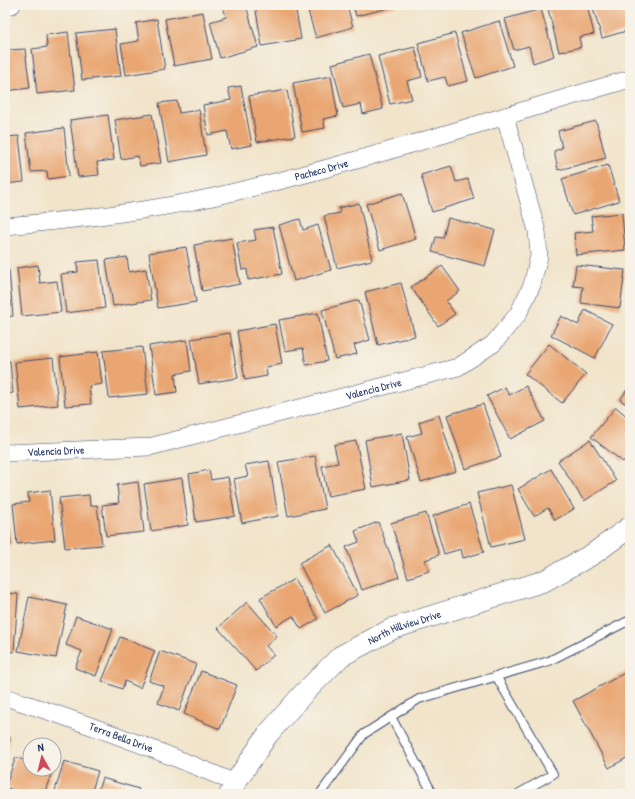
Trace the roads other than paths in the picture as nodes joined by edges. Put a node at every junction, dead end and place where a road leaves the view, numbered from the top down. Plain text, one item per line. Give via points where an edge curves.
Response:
1 (12, 5) edge
2 (5, 6) edge
3 (630, 79) edge
4 (504, 116) junction
5 (5, 226) edge
6 (5, 453) edge
7 (630, 527) edge
8 (630, 620) edge
9 (496, 676) junction
10 (5, 697) edge
11 (391, 717) junction
12 (233, 789) edge
13 (320, 794) edge
14 (433, 794) edge
15 (518, 794) edge

1 - 2 street
3 - 4 street, Pacheco Drive
4 - 5 street, Pacheco Drive via 355,161 212,197 88,219
4 - 6 street, Valencia Drive via 537,231 539,256 532,285 518,314 493,344 458,367 149,447
7 - 12 street, North Hillview Drive via 593,554 544,581 394,628 341,656 302,694 268,734
8 - 9 lane via 549,661
9 - 11 lane via 419,699
9 - 15 lane via 553,774
10 - 12 street, Terra Bella Drive via 180,758
11 - 13 lane via 364,734
11 - 14 lane

